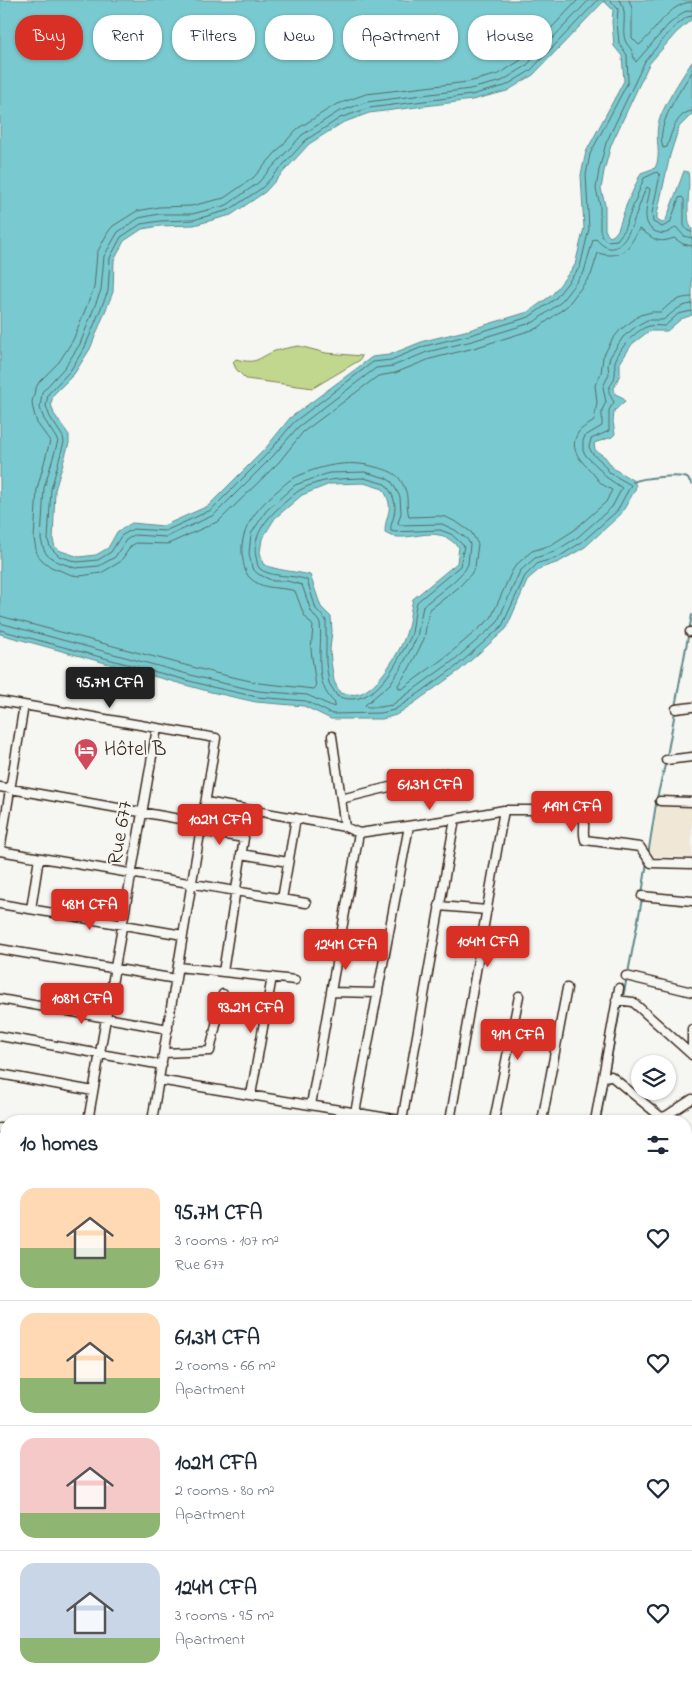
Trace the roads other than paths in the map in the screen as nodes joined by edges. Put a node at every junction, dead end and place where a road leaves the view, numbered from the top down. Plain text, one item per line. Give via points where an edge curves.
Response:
1 (0, 701) edge
2 (24, 706) junction
3 (692, 707) edge
4 (676, 709) dead end
5 (157, 728) junction
6 (332, 736) dead end
7 (692, 757) edge
8 (666, 760) dead end
9 (446, 773) dead end
10 (0, 787) edge
11 (10, 789) junction
12 (341, 799) junction
13 (660, 801) dead end
14 (206, 802) junction
15 (692, 802) edge
16 (504, 810) junction
17 (142, 812) junction
18 (296, 818) junction
19 (455, 819) junction
20 (409, 826) junction
21 (201, 827) junction
22 (345, 828) junction
23 (359, 833) junction
24 (0, 851) edge
25 (241, 854) junction
26 (39, 858) junction
27 (288, 862) junction
28 (692, 864) edge
29 (132, 873) junction
30 (192, 884) junction
31 (236, 891) junction
32 (642, 896) dead end
33 (282, 899) junction
34 (692, 901) edge
35 (306, 903) dead end
36 (0, 904) edge
37 (439, 906) junction
38 (31, 909) junction
39 (487, 910) junction
40 (123, 925) junction
41 (183, 935) junction
42 (0, 949) edge
43 (178, 967) junction
44 (115, 969) junction
45 (223, 972) junction
46 (626, 976) dead end
47 (272, 977) junction
48 (176, 979) junction
49 (295, 980) dead end
50 (567, 988) dead end
51 (619, 988) dead end
52 (331, 992) junction
53 (692, 992) edge
54 (378, 993) junction
55 (223, 994) dead end
56 (520, 996) dead end
57 (0, 999) edge
58 (616, 1000) junction
59 (106, 1018) junction
60 (168, 1029) junction
61 (692, 1029) edge
62 (0, 1036) edge
63 (164, 1053) junction
64 (100, 1054) junction
65 (692, 1055) edge
66 (162, 1065) junction
67 (0, 1074) edge
68 (603, 1077) junction
69 (159, 1080) junction
70 (94, 1091) junction
71 (251, 1095) junction
72 (692, 1099) edge
73 (311, 1106) junction
74 (355, 1113) junction
75 (89, 1115) edge
76 (153, 1115) edge
77 (367, 1115) edge
78 (398, 1115) edge
79 (451, 1115) edge
80 (495, 1115) edge
81 (543, 1115) edge
82 (596, 1115) edge
83 (657, 1115) edge
84 (668, 1115) edge

1 - 2 street
2 - 5 street
2 - 11 street
3 - 4 street
5 - 14 street via 216,738
5 - 17 street, Rue 677
6 - 12 street
7 - 8 street
9 - 12 street
10 - 11 street
11 - 17 street
11 - 24 street
12 - 22 street
13 - 15 street
14 - 18 street
14 - 21 street
16 - 19 street
16 - 28 street via 539,810 583,817 584,840 640,847 651,862
16 - 39 street
17 - 21 street
17 - 29 street, Rue 677
18 - 22 street
18 - 27 street
19 - 20 street
19 - 37 street
20 - 23 street
20 - 54 street
21 - 25 street via 244,838
21 - 30 street
22 - 23 street
23 - 52 street
24 - 26 street
25 - 27 street
25 - 31 street
26 - 29 street
26 - 38 street
27 - 33 street
29 - 30 street
29 - 40 street, Rue 677
30 - 31 street
30 - 41 street
31 - 33 street
31 - 45 street
32 - 34 street
33 - 35 street
36 - 38 street
37 - 39 street
37 - 78 street
38 - 40 street
39 - 79 street
40 - 41 street
40 - 44 street, Rue 677
41 - 43 street
42 - 44 street
43 - 45 street
43 - 48 street
44 - 48 street
44 - 59 street, Rue 677
45 - 47 street
46 - 53 street
47 - 49 street
47 - 71 street
48 - 60 street
50 - 81 street
51 - 58 street
52 - 54 street
52 - 73 street
54 - 74 street
55 - 63 street via 210,1052
56 - 80 street
57 - 59 street
58 - 65 street via 633,1002
58 - 68 street
59 - 60 street
59 - 64 street, Rue 677
60 - 63 street
61 - 65 street
62 - 64 street
63 - 66 street
64 - 66 street
64 - 70 street, Rue 677
66 - 69 street
67 - 70 street
68 - 82 street
68 - 83 street via 611,1076
69 - 71 street
69 - 76 street
70 - 75 street, Rue 677
71 - 73 street
72 - 84 street
73 - 74 street
74 - 77 street

